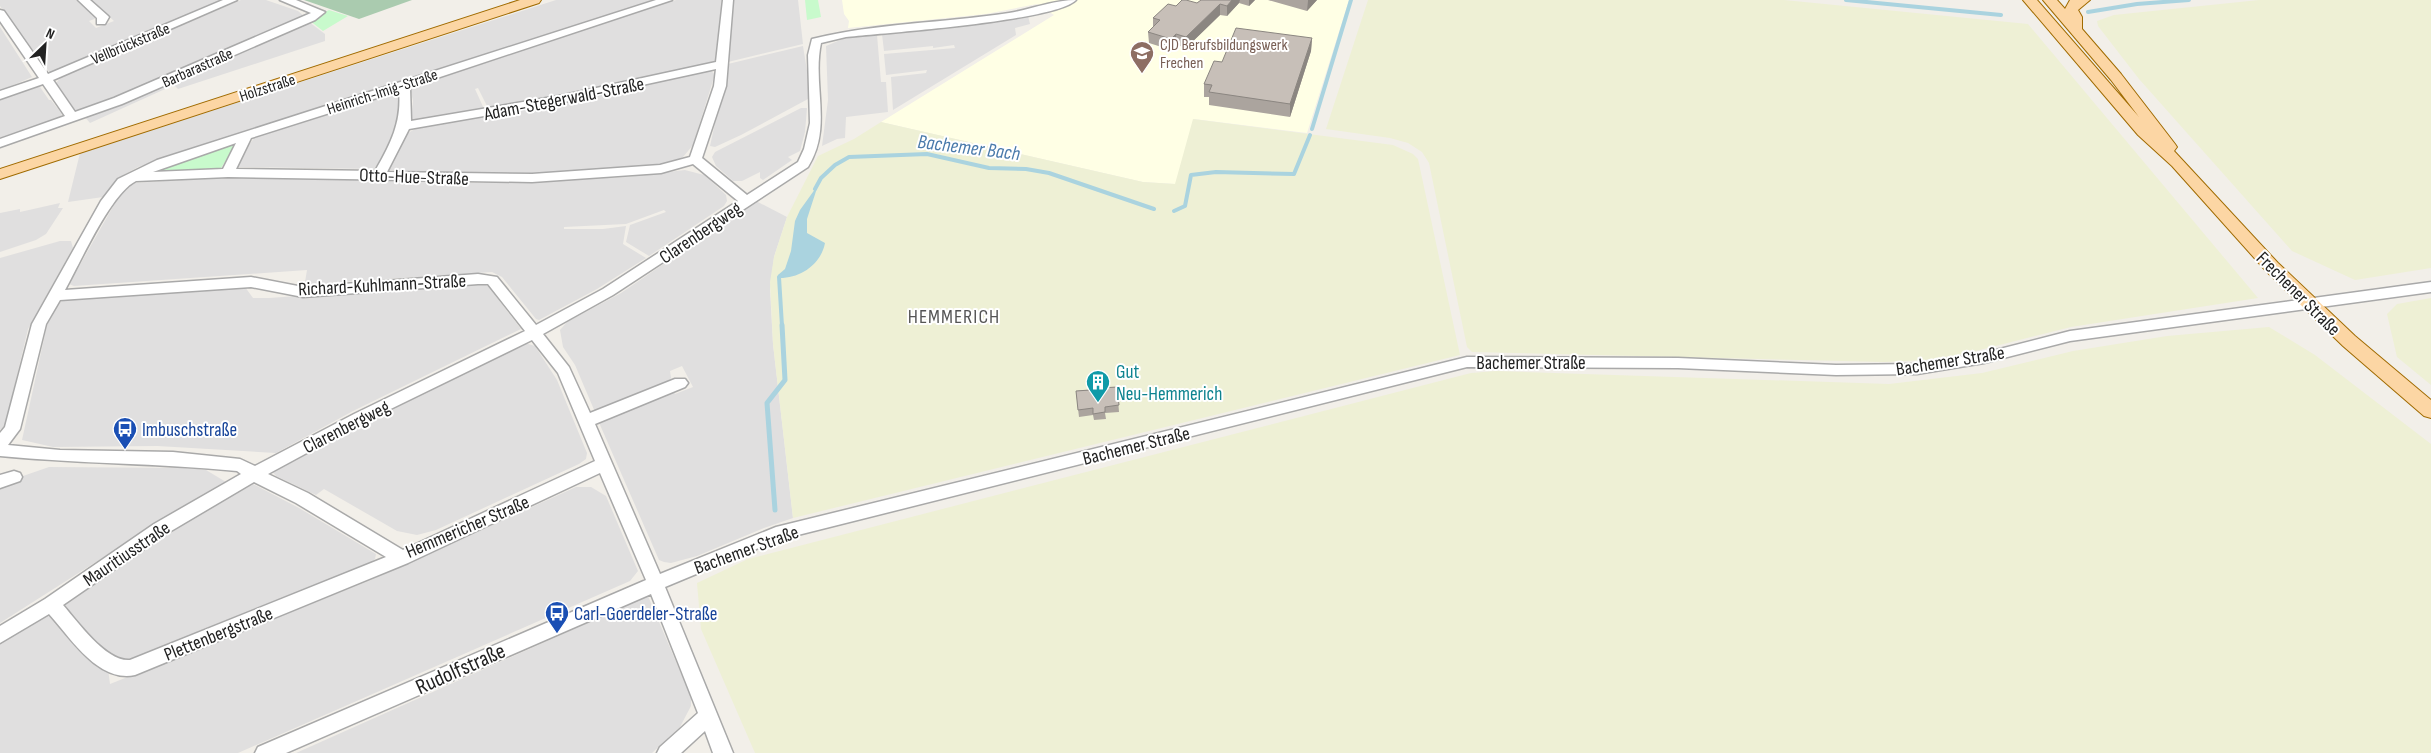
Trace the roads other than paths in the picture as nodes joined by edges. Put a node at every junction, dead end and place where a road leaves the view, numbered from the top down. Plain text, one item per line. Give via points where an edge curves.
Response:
1 (83, 0) edge
2 (232, 0) edge
3 (285, 0) edge
4 (511, 0) edge
5 (534, 0) edge
6 (667, 0) edge
7 (728, 0) edge
8 (1071, 0) edge
9 (2030, 0) edge
10 (2050, 0) edge
11 (2083, 0) edge
12 (0, 13) edge
13 (101, 22) dead end
14 (2076, 30) junction
15 (722, 64) junction
16 (46, 79) junction
17 (404, 84) junction
18 (0, 95) edge
19 (72, 117) junction
20 (405, 126) junction
21 (246, 136) junction
22 (0, 143) edge
23 (696, 159) junction
24 (2178, 163) junction
25 (0, 165) edge
26 (228, 173) junction
27 (0, 174) edge
28 (379, 175) junction
29 (131, 177) junction
30 (746, 201) junction
31 (2431, 287) edge
32 (56, 295) junction
33 (2310, 305) junction
34 (534, 333) junction
35 (680, 383) dead end
36 (2431, 411) edge
37 (586, 421) junction
38 (0, 444) edge
39 (0, 450) edge
40 (604, 464) junction
41 (254, 474) junction
42 (402, 558) junction
43 (655, 584) junction
44 (51, 604) junction
45 (0, 635) edge
46 (707, 717) junction
47 (265, 753) edge
48 (667, 753) edge
49 (723, 753) edge

1 - 13 street via 103,17
2 - 16 street, Vellbrückstraße
3 - 19 street, Barbarastraße via 319,12 196,69
4 - 25 main road, Holzstraße
5 - 27 main road, Holzstraße
6 - 17 street, Heinrich-Imig-Straße
7 - 15 street
8 - 30 street, Clarenbergweg via 1051,8 1009,16 846,34 816,41 813,48 816,124 811,149 803,164
9 - 24 main road, Frechener Straße via 2143,132
10 - 14 main road, Frechener Straße
11 - 14 main road via 2075,3 2071,10
12 - 16 street
14 - 24 main road, Frechener Straße via 2154,125
15 - 20 street, Adam-Stegerwald-Straße via 616,90
15 - 23 street via 720,86
16 - 18 street, Vellbrückstraße
16 - 19 street
17 - 20 street via 407,101
17 - 21 street, Heinrich-Imig-Straße
19 - 22 street, Barbarastraße
20 - 28 street
21 - 26 street
21 - 29 street, Heinrich-Imig-Straße via 162,163
23 - 28 street, Otto-Hue-Straße via 661,169 598,174 454,178
23 - 30 street
24 - 33 main road, Frechener Straße via 2246,240
26 - 28 street, Otto-Hue-Straße
26 - 29 street, Otto-Hue-Straße
29 - 32 street, Heinrich-Imig-Straße via 118,186 108,201
30 - 34 street, Clarenbergweg via 636,275
31 - 33 street, Bachemer Straße
32 - 34 street, Richard-Kuhlmann-Straße via 251,282 303,292 485,279 496,284
32 - 38 street via 35,334 12,429
33 - 36 main road, Frechener Straße
33 - 43 street, Bachemer Straße via 2086,333 1984,358 1917,369 1466,362 776,534
34 - 37 street via 564,371
34 - 41 street, Clarenbergweg via 359,418
35 - 37 street
37 - 40 street
39 - 41 street, Hemmericher Straße via 60,456 173,458 240,465
40 - 42 street, Hemmericher Straße
40 - 43 street
41 - 42 street, Hemmericher Straße via 302,498
41 - 44 street, Mauritiusstraße via 160,529
42 - 44 street, Plettenbergstraße via 126,668 117,667 96,652
43 - 46 street
43 - 47 street, Rudolfstraße
44 - 45 street, Mauritiusstraße
46 - 48 street
46 - 49 street

